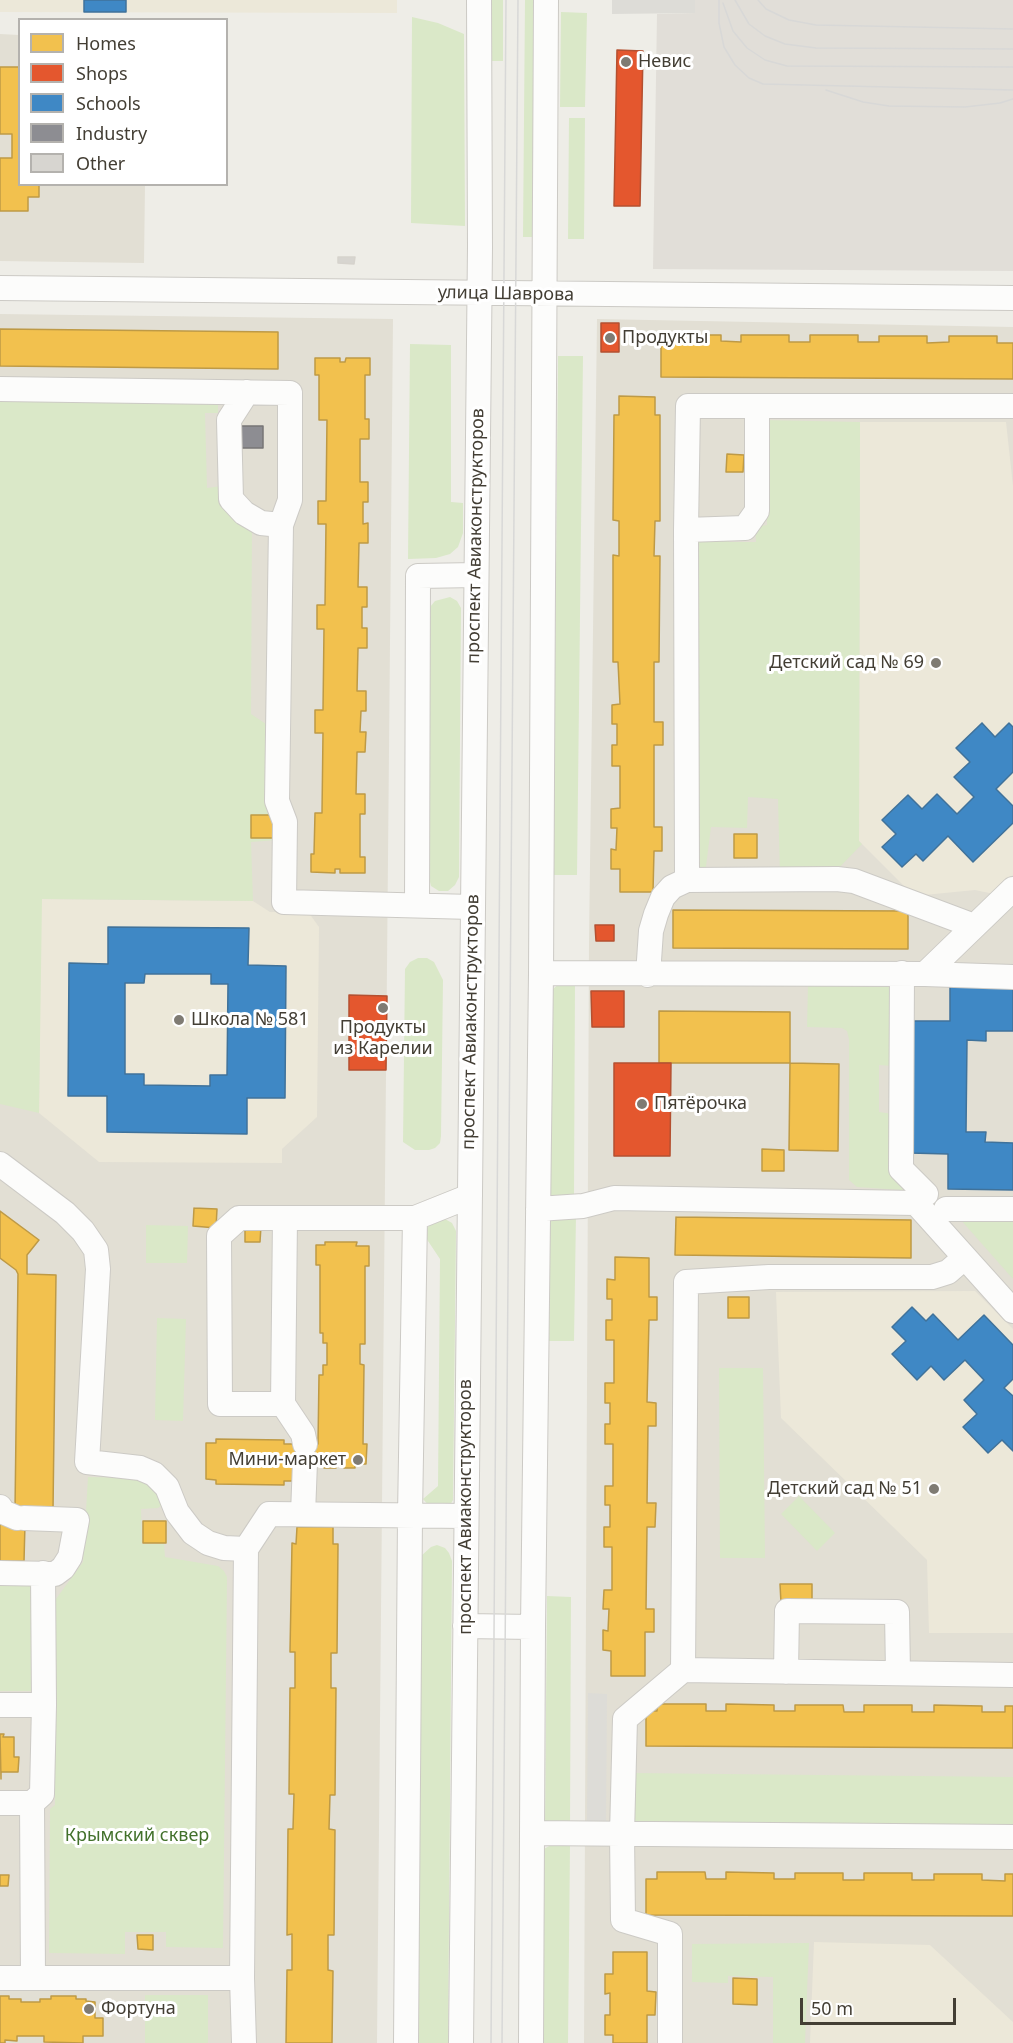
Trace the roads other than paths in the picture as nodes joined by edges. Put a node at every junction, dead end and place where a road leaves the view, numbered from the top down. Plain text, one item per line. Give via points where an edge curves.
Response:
1 (479, 0) edge
2 (546, 0) edge
3 (0, 288) edge
4 (479, 293) junction
5 (545, 294) junction
6 (1013, 298) edge
7 (0, 389) edge
8 (247, 392) junction
9 (757, 406) junction
10 (1013, 406) edge
11 (281, 525) junction
12 (686, 530) junction
13 (476, 575) junction
14 (687, 880) junction
15 (1013, 889) edge
16 (417, 905) junction
17 (472, 907) junction
18 (974, 926) junction
19 (541, 973) junction
20 (914, 974) junction
21 (648, 975) junction
22 (1013, 977) edge
23 (0, 1164) edge
24 (926, 1194) dead end
25 (470, 1196) junction
26 (538, 1209) junction
27 (946, 1209) dead end
28 (1013, 1209) edge
29 (285, 1218) junction
30 (415, 1218) junction
31 (964, 1258) junction
32 (1013, 1311) edge
33 (283, 1404) junction
34 (13, 1514) edge
35 (303, 1514) junction
36 (410, 1515) junction
37 (466, 1516) junction
38 (246, 1549) junction
39 (0, 1573) edge
40 (43, 1573) junction
41 (465, 1626) junction
42 (533, 1627) junction
43 (683, 1670) junction
44 (786, 1672) junction
45 (898, 1673) junction
46 (1013, 1675) edge
47 (0, 1705) edge
48 (44, 1705) junction
49 (0, 1803) edge
50 (32, 1803) junction
51 (532, 1833) junction
52 (622, 1834) junction
53 (1013, 1837) edge
54 (0, 1978) edge
55 (33, 1978) junction
56 (242, 1978) junction
57 (244, 2043) edge
58 (406, 2043) edge
59 (461, 2043) edge
60 (531, 2043) edge
61 (670, 2043) edge

1 - 4 street, проспект Авиаконструкторов
2 - 5 street
3 - 4 street, улица Шаврова
4 - 5 street, улица Шаврова
4 - 13 street, проспект Авиаконструкторов
5 - 6 street, улица Шаврова
5 - 19 street
7 - 8 street
8 - 11 street via 230,420 231,499 261,523
8 - 11 street via 290,393 290,500
9 - 10 street
9 - 12 street via 757,511 745,528
9 - 12 street via 688,406
11 - 16 street via 277,801 285,822 284,902
12 - 14 street
13 - 16 street via 418,576
13 - 17 street, проспект Авиаконструкторов
14 - 18 street via 841,875
14 - 21 street via 672,887 656,914
15 - 18 street
16 - 17 street
17 - 25 street, проспект Авиаконструкторов
18 - 20 street
19 - 21 street
19 - 26 street
20 - 21 street
20 - 22 street
20 - 24 street via 902,1169
23 - 38 street via 65,1213 96,1250 87,1462 140,1468 154,1474 167,1487 177,1512 193,1533 224,1548
25 - 30 street
25 - 37 street, проспект Авиаконструкторов
26 - 31 street via 583,1206 614,1197 916,1203
26 - 42 street
27 - 28 street
29 - 30 street
29 - 33 street
29 - 33 street via 239,1218 219,1236 220,1404
30 - 36 street
31 - 32 street
31 - 43 street via 948,1272 932,1277 769,1276 686,1282
33 - 35 street via 303,1434
34 - 40 street via 77,1520 70,1557 63,1568 55,1574
35 - 36 street
35 - 38 street via 269,1514
36 - 37 street
36 - 58 street
37 - 41 street, проспект Авиаконструкторов
38 - 56 street
39 - 40 street
40 - 48 street
41 - 42 street
41 - 59 street, проспект Авиаконструкторов
42 - 51 street
43 - 44 street
43 - 52 street via 625,1719
44 - 45 street
44 - 45 street via 787,1611 897,1612
45 - 46 street
47 - 48 street
48 - 50 street via 42,1794
49 - 50 street
50 - 55 street
51 - 52 street
51 - 60 street
52 - 53 street
52 - 61 street via 623,1920 670,1934
54 - 55 street
55 - 56 street
56 - 57 street

